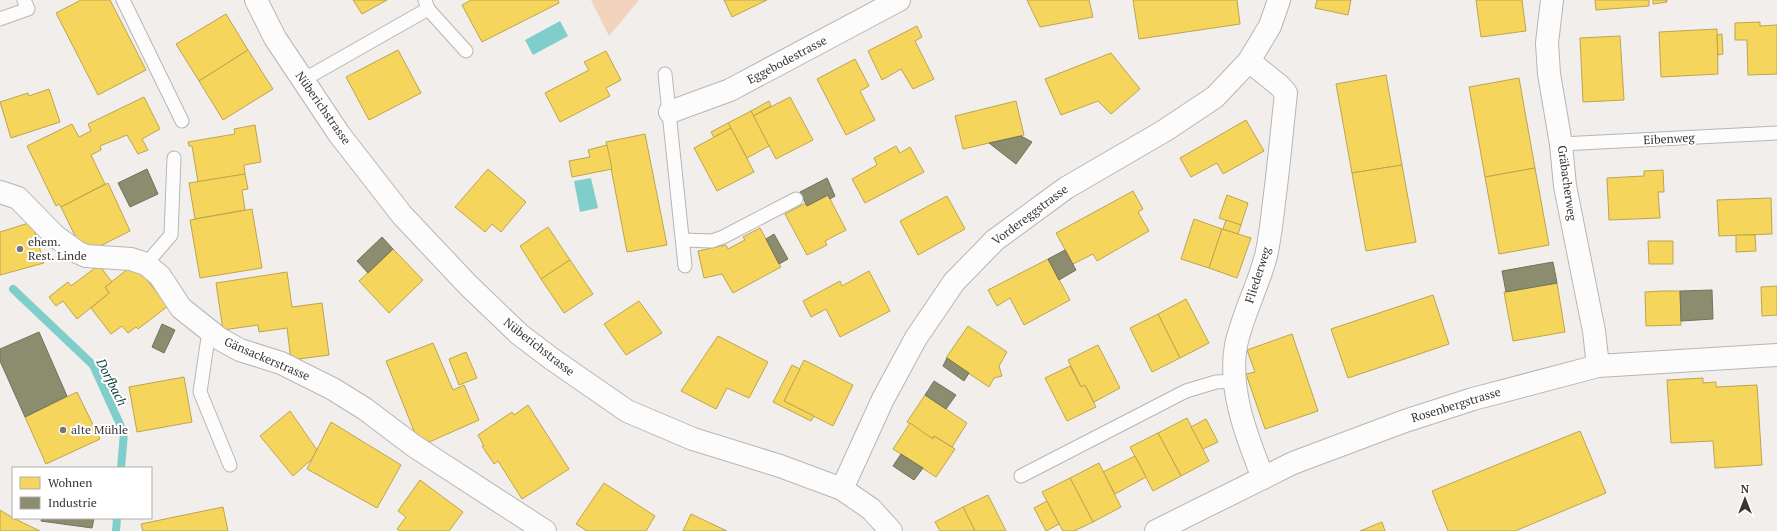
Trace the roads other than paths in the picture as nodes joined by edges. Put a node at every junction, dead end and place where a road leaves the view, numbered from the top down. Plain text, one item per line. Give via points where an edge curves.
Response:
1 (24, 0) edge
2 (123, 0) edge
3 (256, 0) edge
4 (899, 0) edge
5 (1279, 0) edge
6 (1552, 0) edge
7 (426, 5) edge
8 (0, 18) edge
9 (466, 51) dead end
10 (1249, 61) junction
11 (665, 74) dead end
12 (303, 80) junction
13 (670, 112) junction
14 (182, 121) dead end
15 (1777, 134) edge
16 (1561, 144) junction
17 (174, 158) dead end
18 (0, 192) edge
19 (796, 199) dead end
20 (683, 240) junction
21 (146, 264) junction
22 (685, 266) dead end
23 (209, 331) junction
24 (1777, 355) edge
25 (1598, 366) junction
26 (1235, 381) junction
27 (230, 466) dead end
28 (1020, 476) dead end
29 (1263, 478) junction
30 (842, 489) junction
31 (545, 531) edge
32 (891, 531) edge
33 (1156, 531) edge

1 - 8 lane via 28,9
2 - 14 lane
3 - 12 street, Nüberichstrasse via 275,38
4 - 13 street, Eggebodestrasse via 730,90
5 - 10 street, Vordereggstrasse via 1270,26
6 - 16 street, Gräbacherweg via 1548,43 1549,74
7 - 9 lane
7 - 12 lane
10 - 26 street, Fliederweg via 1286,93 1270,234 1266,256 1247,306 1236,346
10 - 30 street, Vordereggstrasse via 1215,96 1164,131 1066,188 995,240 959,276 916,338 883,399
11 - 13 lane
12 - 30 street, Nüberichstrasse via 340,134 402,214 518,334 627,411 693,439 780,466
13 - 20 lane
15 - 16 lane, Eibenweg
16 - 25 street, Gräbacherweg via 1565,186
17 - 21 lane via 171,235
18 - 21 street, Gänsackerstrasse via 18,198 56,236 77,252 86,256 131,259
19 - 20 lane via 712,241
20 - 22 lane
21 - 23 street, Gänsackerstrasse via 160,276 181,308
23 - 27 lane via 200,392
23 - 31 street, Gänsackerstrasse via 240,350 281,363 333,389 365,409 414,446
24 - 25 street, Rosenbergstrasse
25 - 29 street, Rosenbergstrasse via 1473,399 1405,421 1293,463
26 - 28 lane via 1216,382 1186,391
26 - 29 street, Fliederweg via 1238,402
29 - 33 street, Rosenbergstrasse
30 - 32 street, Nüberichstrasse via 871,509

